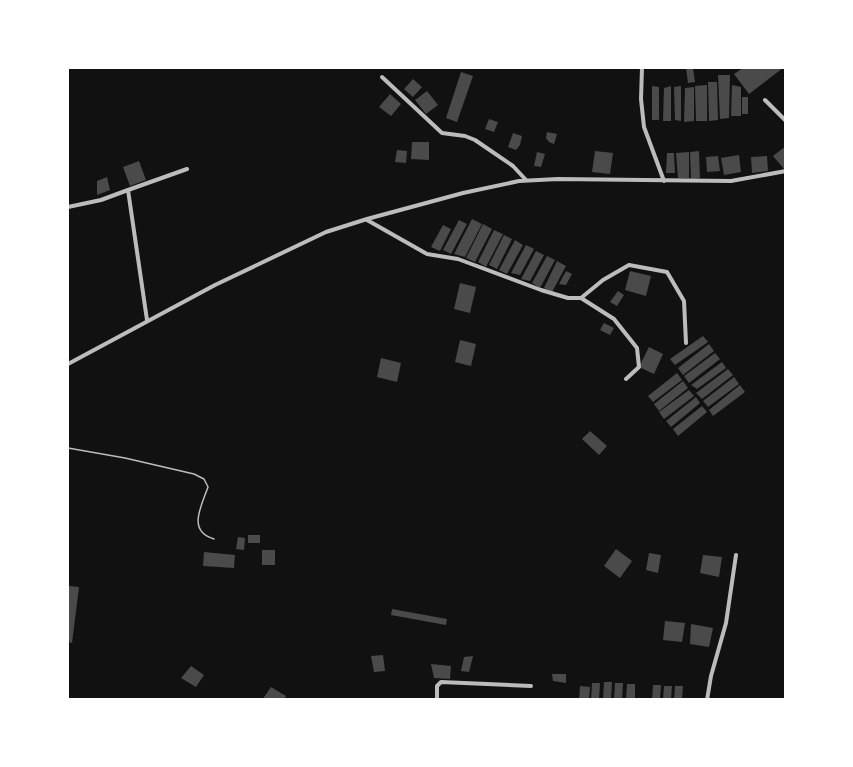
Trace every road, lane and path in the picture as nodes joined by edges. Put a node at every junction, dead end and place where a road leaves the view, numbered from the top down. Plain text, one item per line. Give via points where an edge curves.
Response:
1 (642, 68) edge
2 (382, 77) dead end
3 (765, 100) dead end
4 (786, 121) edge
5 (188, 169) dead end
6 (786, 171) edge
7 (527, 180) junction
8 (664, 181) junction
9 (128, 190) junction
10 (68, 207) edge
11 (367, 219) junction
12 (581, 298) junction
13 (147, 320) junction
14 (686, 343) dead end
15 (68, 364) edge
16 (626, 380) dead end
17 (68, 448) edge
18 (214, 539) dead end
19 (736, 555) dead end
20 (531, 686) dead end
21 (437, 699) edge
22 (707, 699) edge

1 - 8 street via 645,127
2 - 7 street via 442,133 475,140
3 - 4 street
5 - 9 street
6 - 8 street via 731,181
7 - 8 street
7 - 11 street
9 - 10 street
9 - 13 street
11 - 12 street via 428,254 458,259 568,298
11 - 13 street via 326,232
12 - 14 street via 629,265 667,272 684,301
12 - 16 street via 614,319 637,348 639,367
13 - 15 street
17 - 18 lane via 204,479 208,487 198,522 205,536
19 - 22 street via 726,623
20 - 21 street via 441,682

